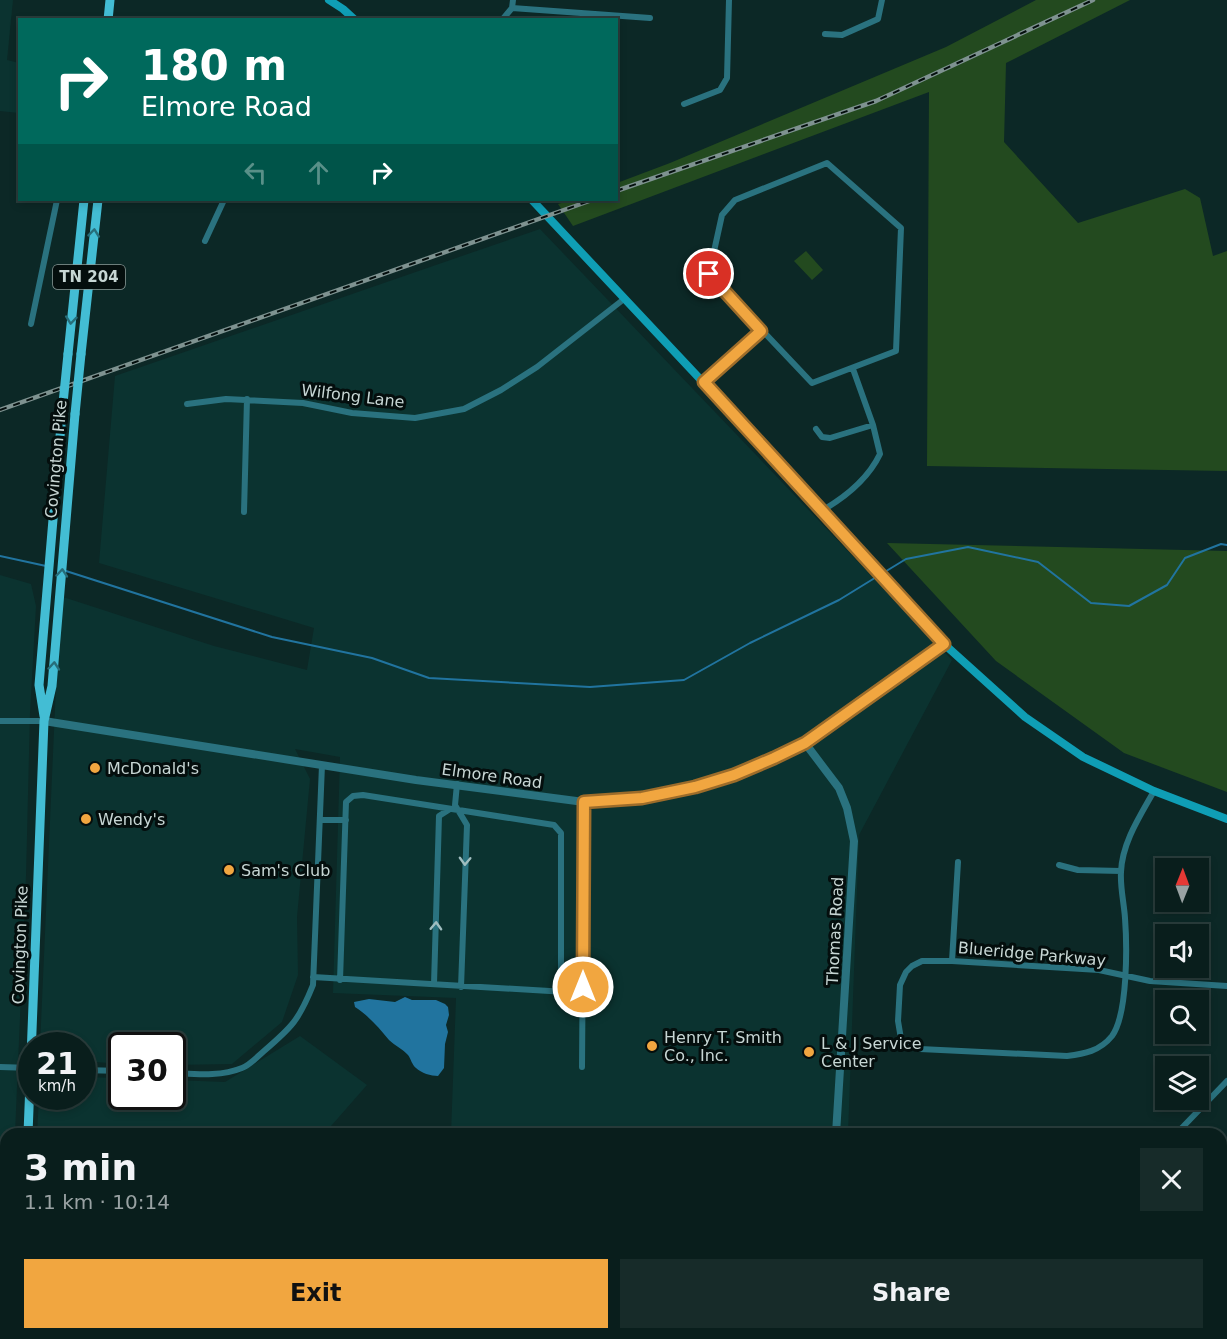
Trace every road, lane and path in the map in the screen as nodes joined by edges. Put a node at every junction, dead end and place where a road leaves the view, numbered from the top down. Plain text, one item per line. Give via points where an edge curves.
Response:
1 (110, 0) edge
2 (329, 0) edge
3 (513, 0) edge
4 (729, 0) edge
5 (882, 0) edge
6 (512, 8) junction
7 (108, 18) edge
8 (353, 18) edge
9 (504, 18) edge
10 (650, 18) dead end
11 (825, 34) dead end
12 (684, 104) dead end
13 (57, 201) edge
14 (84, 201) edge
15 (98, 201) edge
16 (224, 201) edge
17 (533, 201) edge
18 (205, 241) dead end
19 (624, 299) junction
20 (31, 324) dead end
21 (761, 331) junction
22 (853, 369) junction
23 (704, 382) junction
24 (247, 399) junction
25 (187, 404) dead end
26 (873, 425) junction
27 (816, 429) dead end
28 (823, 510) junction
29 (243, 512) dead end
30 (944, 644) junction
31 (45, 720) junction
32 (0, 721) edge
33 (805, 743) junction
34 (322, 765) junction
35 (457, 784) junction
36 (1154, 791) junction
37 (584, 802) junction
38 (457, 808) junction
39 (449, 810) junction
40 (1227, 819) edge
41 (320, 820) junction
42 (346, 820) junction
43 (958, 862) dead end
44 (1059, 865) dead end
45 (1121, 872) junction
46 (952, 960) junction
47 (313, 977) junction
48 (1125, 977) junction
49 (340, 980) junction
50 (434, 984) junction
51 (1227, 986) edge
52 (461, 987) junction
53 (561, 993) junction
54 (583, 993) junction
55 (32, 1032) edge
56 (0, 1067) edge
57 (582, 1067) dead end
58 (18, 1068) edge
59 (186, 1074) edge
60 (1227, 1082) edge
61 (29, 1110) edge
62 (28, 1128) edge
63 (836, 1128) edge
64 (1182, 1128) edge

1 - 7 main road
2 - 8 main road
3 - 6 street
4 - 12 street via 727,78 720,90
5 - 11 street via 878,19 842,34
6 - 9 street
6 - 10 street
13 - 20 street
14 -> 31 main road, Covington Pike / TN 204, bridge via 39,685
31 -> 15 main road, Covington Pike / TN 204, bridge via 52,686
16 - 18 street
17 - 19 main road
19 - 23 main road
19 - 24 street, Wilfong Lane via 537,367 464,409 415,418
21 - 22 street via 812,382
21 - 22 street via 709,274 722,215 735,200 827,163 902,228 896,351
21 - 23 street
22 - 26 street
23 - 28 main road
24 - 25 street, Wilfong Lane
24 - 29 street
26 - 27 street via 830,438
26 - 28 street via 880,454 876,463 848,494
28 - 30 main road
30 - 33 street, Elmore Road
30 - 36 main road via 1025,717 1083,757
31 - 32 street, Elmore Road
31 - 34 street, Elmore Road
31 - 55 main road, Covington Pike / TN 204
33 - 37 street, Elmore Road via 734,775 695,787 642,798
33 - 63 street, Thomas Road via 839,788 854,841
34 - 35 street, Elmore Road
34 - 41 street
35 - 37 street, Elmore Road
35 - 38 street
36 - 40 main road
36 - 45 street via 1134,827
37 - 54 street
38 - 39 street
38 -> 52 street via 466,825
38 - 53 street via 554,825 561,833
39 - 42 street via 363,795 346,802
50 -> 39 street via 439,816
41 - 42 street
41 - 47 street
42 - 49 street
43 - 46 street
44 - 45 street
45 - 48 street
46 - 48 street, Blueridge Parkway via 1099,970
46 - 48 street, Blueridge Parkway via 922,961 906,972 900,985 898,1021 901,1039 909,1046 1087,1054 1104,1044 1118,1025
47 - 49 street
47 - 59 street via 304,1007 291,1029 249,1064 230,1072
48 - 51 street, Blueridge Parkway
49 - 50 street
50 - 52 street
52 - 53 street
53 - 54 street
54 - 57 street
56 - 58 street
60 - 64 street
61 - 62 main road, Covington Pike / TN 204

